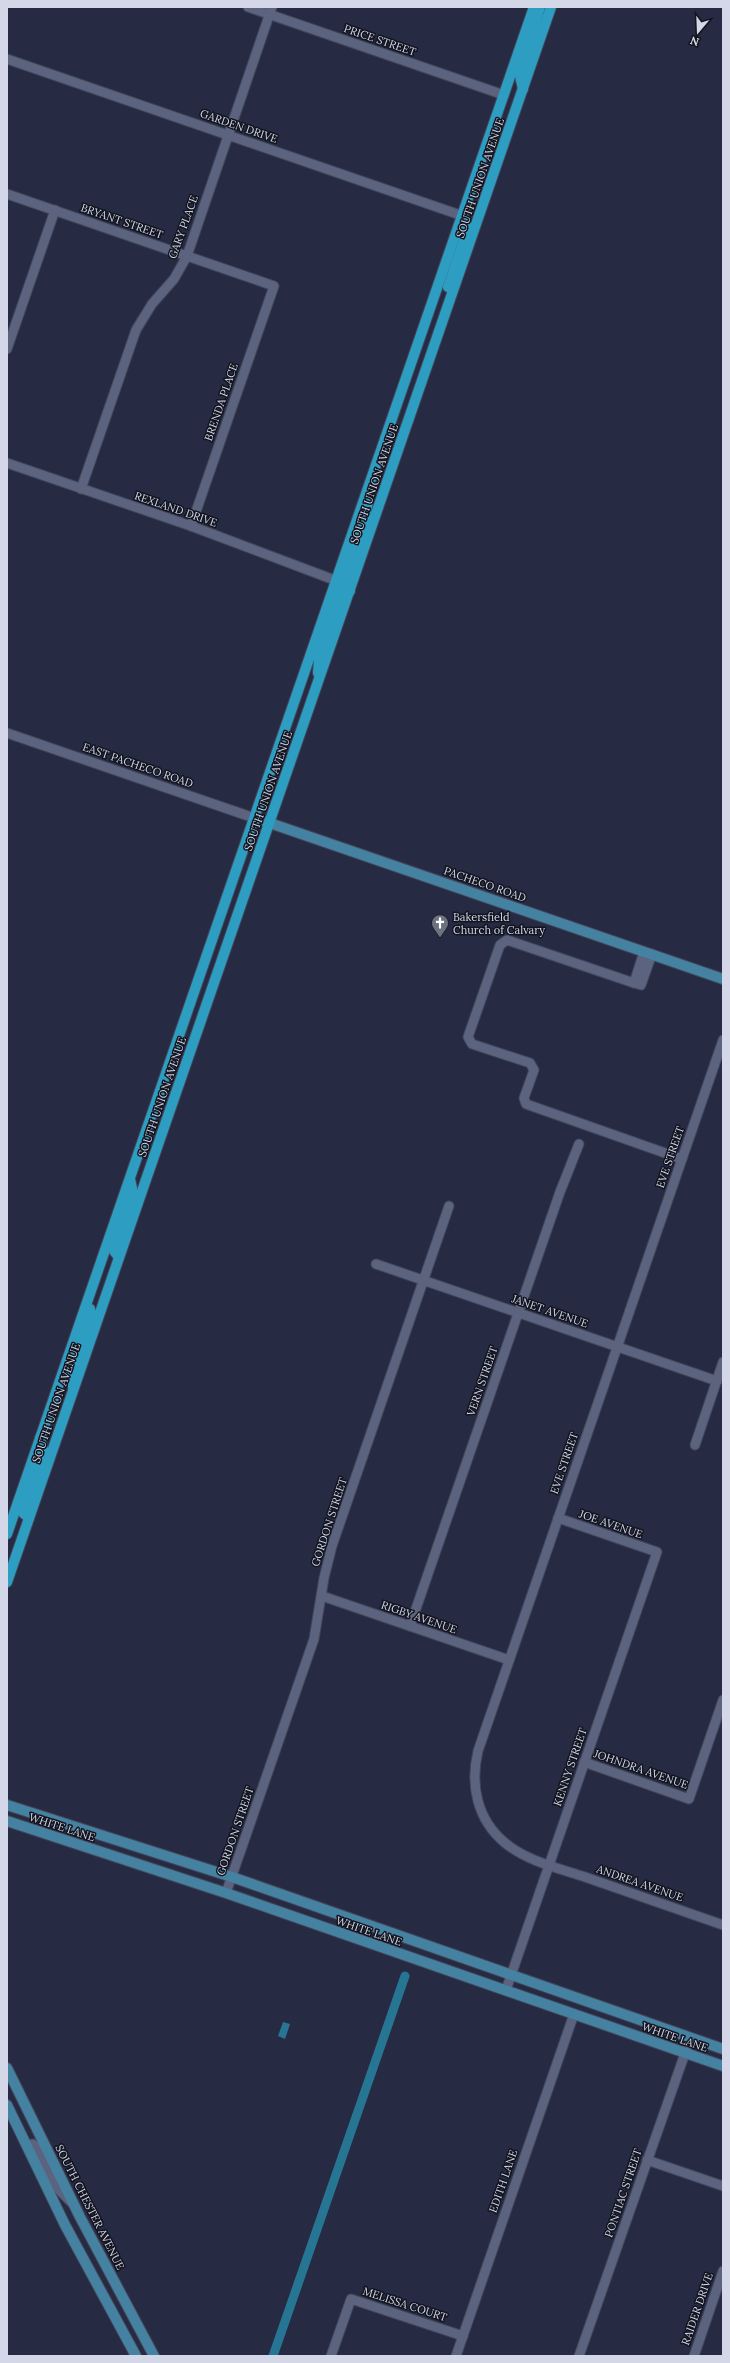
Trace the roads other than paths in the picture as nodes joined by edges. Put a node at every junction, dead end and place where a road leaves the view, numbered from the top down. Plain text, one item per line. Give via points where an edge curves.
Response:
1 (248, 7) edge
2 (534, 7) edge
3 (540, 7) edge
4 (551, 7) edge
5 (271, 11) edge
6 (7, 59) edge
7 (523, 89) junction
8 (504, 95) junction
9 (228, 135) junction
10 (7, 194) edge
11 (55, 210) junction
12 (463, 216) junction
13 (187, 256) junction
14 (274, 286) joint
15 (445, 316) junction
16 (7, 349) edge
17 (7, 463) edge
18 (369, 488) junction
19 (81, 489) junction
20 (191, 526) junction
21 (337, 581) junction
22 (350, 591) junction
23 (318, 683) junction
24 (7, 733) edge
25 (262, 821) junction
26 (648, 953) junction
27 (723, 979) edge
28 (723, 1040) edge
29 (579, 1144) dead end
30 (682, 1159) junction
31 (130, 1179) junction
32 (449, 1206) dead end
33 (120, 1257) junction
34 (376, 1264) dead end
35 (424, 1280) junction
36 (85, 1309) junction
37 (518, 1313) junction
38 (617, 1347) junction
39 (723, 1362) edge
40 (716, 1381) junction
41 (74, 1389) junction
42 (40, 1438) junction
43 (695, 1445) dead end
44 (29, 1518) junction
45 (558, 1518) junction
46 (7, 1534) edge
47 (656, 1552) joint
48 (7, 1582) edge
49 (322, 1596) junction
50 (410, 1626) junction
51 (509, 1660) junction
52 (723, 1700) edge
53 (584, 1762) junction
54 (7, 1805) edge
55 (7, 1821) edge
56 (549, 1864) junction
57 (232, 1877) junction
58 (226, 1894) junction
59 (723, 1925) edge
60 (511, 1974) junction
61 (506, 1990) junction
62 (574, 2014) junction
63 (690, 2038) junction
64 (723, 2049) edge
65 (684, 2053) junction
66 (723, 2066) edge
67 (7, 2068) edge
68 (7, 2105) edge
69 (26, 2145) junction
70 (647, 2160) junction
71 (723, 2186) edge
72 (75, 2206) junction
73 (723, 2271) edge
74 (463, 2336) junction
75 (136, 2356) edge
76 (154, 2356) edge
77 (331, 2356) edge
78 (456, 2356) edge
79 (579, 2356) edge
80 (694, 2356) edge

1 - 5 street, PRICE STREET
2 - 8 main road, SOUTH UNION AVENUE
3 - 7 main road via 520,76
4 - 7 main road, SOUTH UNION AVENUE
5 - 8 street, PRICE STREET
5 - 9 street, GARY PLACE
6 - 9 street, GARDEN DRIVE
7 - 15 main road, SOUTH UNION AVENUE
8 - 12 main road, SOUTH UNION AVENUE
9 - 12 street, GARDEN DRIVE
9 - 13 street, GARY PLACE
10 - 11 street, BRYANT STREET
11 - 13 street, BRYANT STREET
11 - 16 street
12 - 15 main road via 466,234 446,292
12 - 18 main road, SOUTH UNION AVENUE
13 - 14 street, BRYANT STREET
13 - 19 street, GARY PLACE via 178,274 152,304 136,330
14 - 20 street, BRENDA PLACE
15 - 22 main road, SOUTH UNION AVENUE
17 - 19 street, REXLAND DRIVE
18 - 21 main road, SOUTH UNION AVENUE
18 - 22 main road via 368,513 347,576 346,588
19 - 20 street, REXLAND DRIVE
20 - 21 street, REXLAND DRIVE
21 - 23 main road via 341,589 319,658
21 - 25 main road, SOUTH UNION AVENUE
22 - 23 main road, SOUTH UNION AVENUE
23 - 25 main road, SOUTH UNION AVENUE
24 - 25 street, EAST PACHECO ROAD
25 - 26 main road, PACHECO ROAD
25 - 31 main road, SOUTH UNION AVENUE
25 - 33 main road, SOUTH UNION AVENUE
26 - 27 main road, PACHECO ROAD
26 - 30 street via 634,983 507,940 500,945 468,1037 472,1044 530,1063 534,1070 524,1098 526,1104
28 - 30 street, EVE STREET
29 - 37 street, VERN STREET
30 - 38 street, EVE STREET
31 - 33 main road via 133,1193 114,1251
31 - 36 main road, SOUTH UNION AVENUE
32 - 35 street, GORDON STREET
33 - 41 main road, SOUTH UNION AVENUE
34 - 35 street, JANET AVENUE
35 - 37 street, JANET AVENUE
35 - 49 street, GORDON STREET via 332,1546
36 - 41 main road via 90,1309 92,1315 72,1370
36 - 42 main road, SOUTH UNION AVENUE
37 - 38 street, JANET AVENUE
37 - 50 street, VERN STREET
38 - 40 street, JANET AVENUE
38 - 45 street, EVE STREET
39 - 40 street
40 - 43 street
41 - 44 main road, SOUTH UNION AVENUE
42 - 44 main road via 44,1453 23,1513
42 - 46 main road, SOUTH UNION AVENUE
44 - 48 main road, SOUTH UNION AVENUE
45 - 47 street, JOE AVENUE
45 - 51 street, EVE STREET
47 - 53 street, KENNY STREET
49 - 50 street, RIGBY AVENUE
49 - 57 street, GORDON STREET via 314,1639
50 - 51 street, RIGBY AVENUE
51 - 56 street, EVE STREET via 478,1751 475,1789 482,1815 494,1832 513,1850
52 - 53 street, JOHNDRA AVENUE via 689,1799
53 - 56 street, KENNY STREET
54 - 57 main road, WHITE LANE
55 - 58 main road, WHITE LANE
56 - 59 street, ANDREA AVENUE
56 - 60 street, KENNY STREET
57 - 58 street, GORDON STREET
57 - 60 main road, WHITE LANE via 441,1952
58 - 61 main road, WHITE LANE
60 - 61 street, KENNY STREET
60 - 63 main road, WHITE LANE
61 - 62 main road, WHITE LANE
62 - 65 main road, WHITE LANE
62 - 74 street, EDITH LANE
63 - 64 main road, WHITE LANE
63 - 65 street, PONTIAC STREET
65 - 66 main road, WHITE LANE
65 - 70 street, PONTIAC STREET
67 - 72 main road, SOUTH CHESTER AVENUE
68 - 69 main road
69 - 72 street via 33,2144 37,2148 57,2188
69 - 75 main road
70 - 71 street
70 - 79 street, PONTIAC STREET
72 - 76 main road, SOUTH CHESTER AVENUE
73 - 80 street, RAIDER DRIVE
74 - 77 street, MELISSA COURT via 351,2299
74 - 78 street, EDITH LANE

